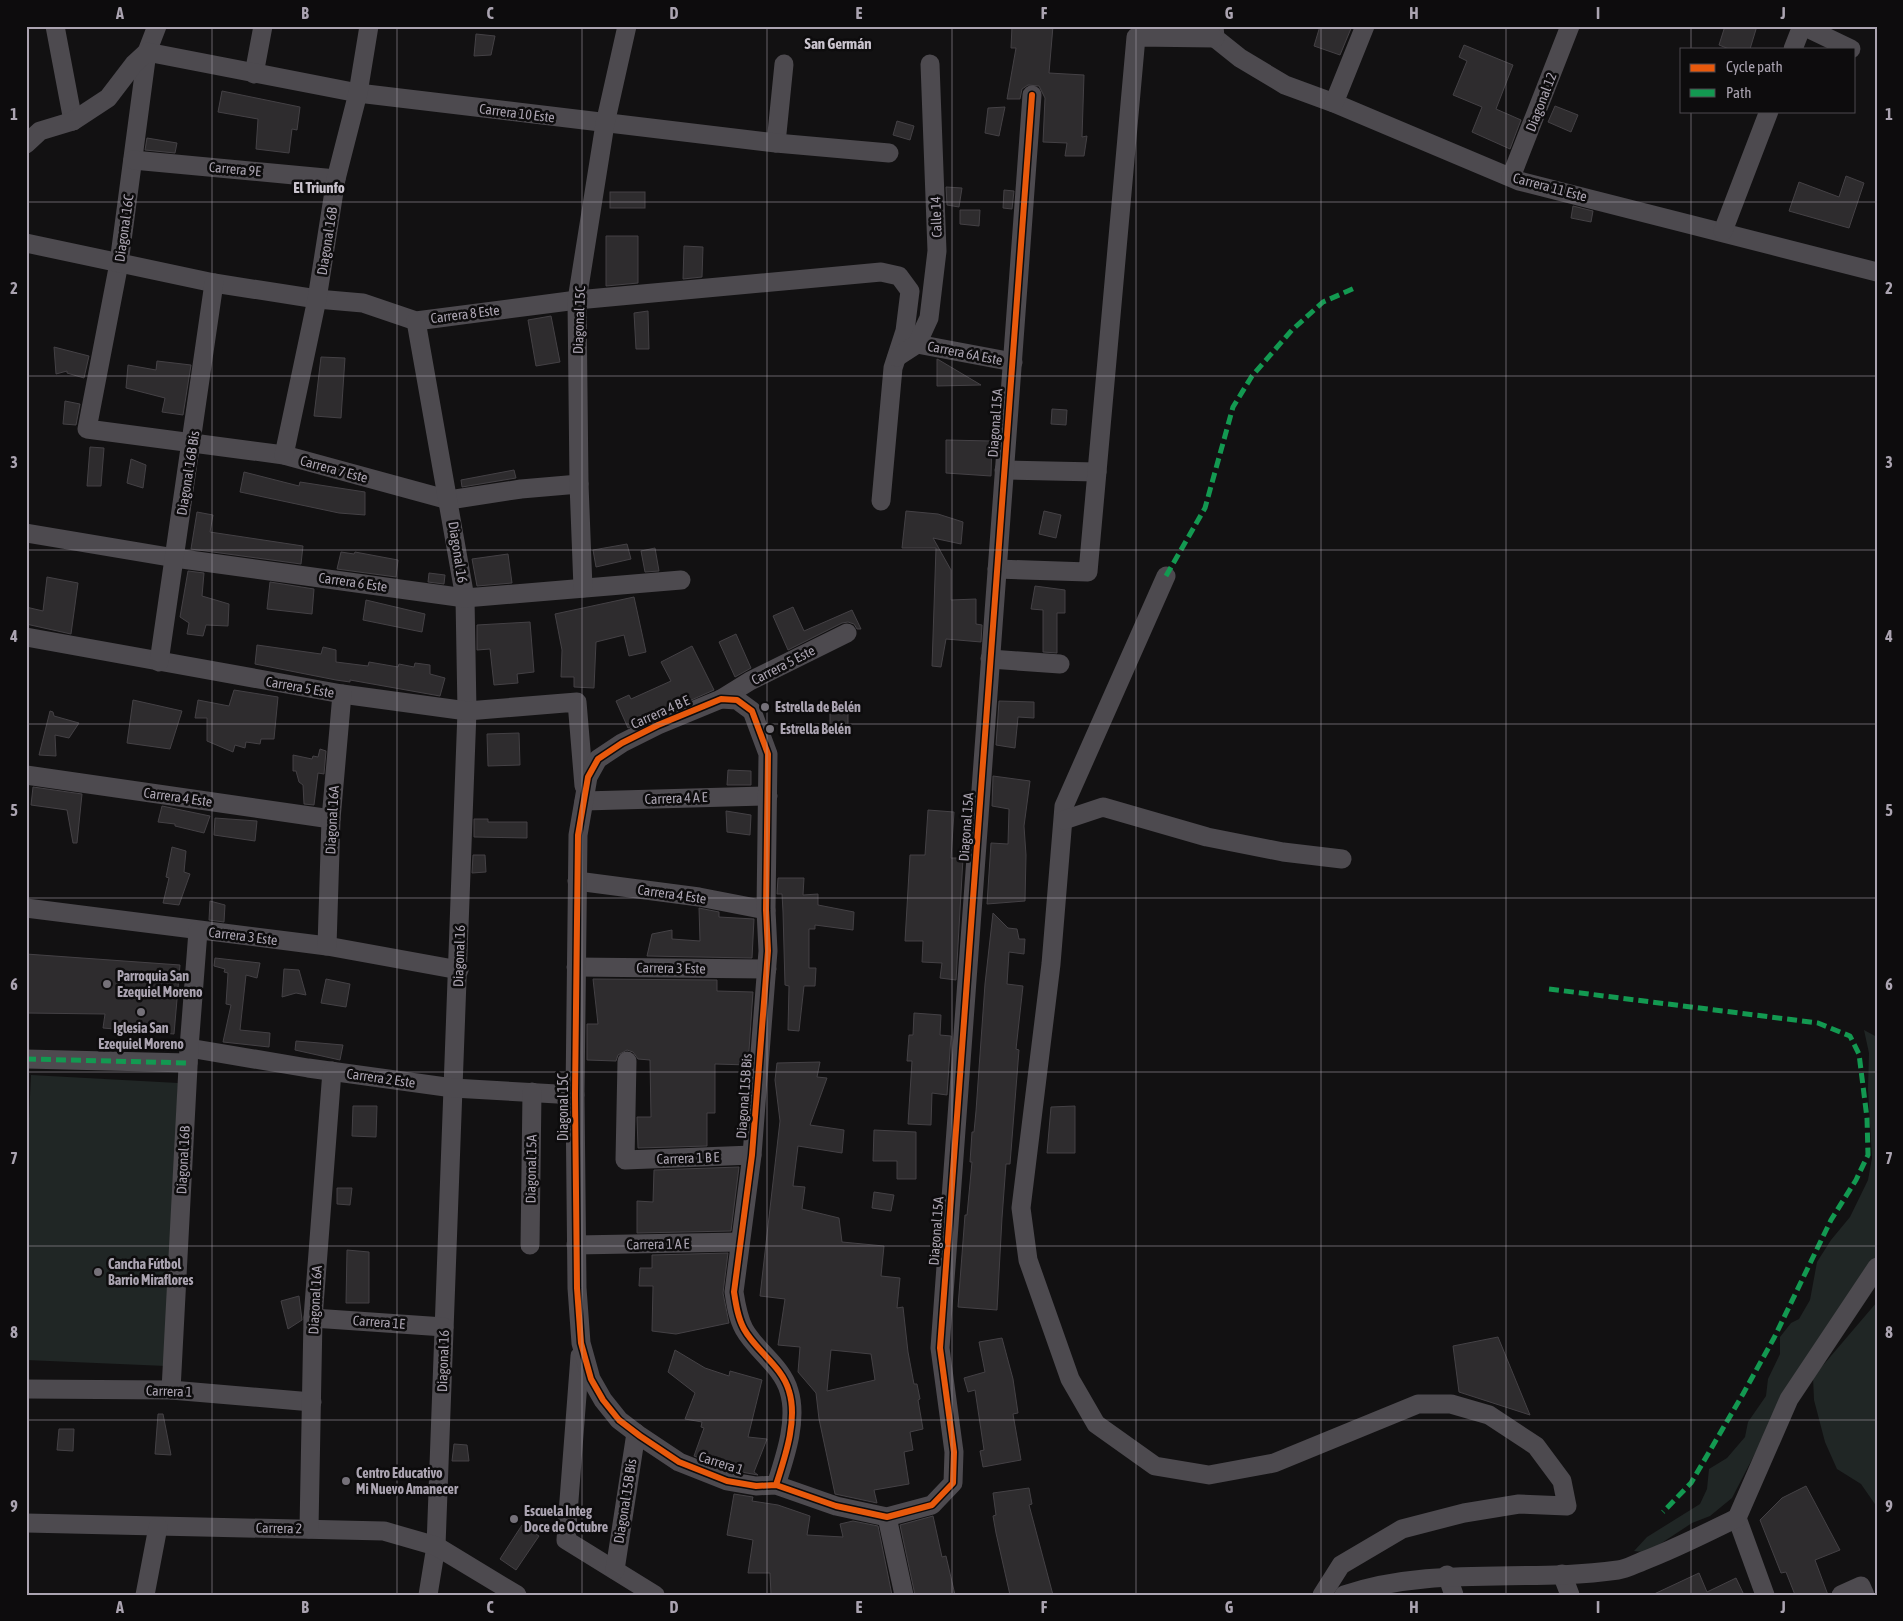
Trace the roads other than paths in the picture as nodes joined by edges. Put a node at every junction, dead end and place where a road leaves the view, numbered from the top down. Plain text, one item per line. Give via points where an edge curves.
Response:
1 (55, 26) edge
2 (157, 26) edge
3 (263, 26) edge
4 (369, 26) edge
5 (626, 26) edge
6 (1365, 26) edge
7 (1570, 26) edge
8 (1802, 26) edge
9 (1214, 32) edge
10 (1793, 48) edge
11 (1850, 48) edge
12 (147, 52) junction
13 (784, 64) dead end
14 (930, 64) dead end
15 (254, 74) junction
16 (358, 93) junction
17 (1032, 95) dead end
18 (1334, 103) junction
19 (1769, 112) edge
20 (73, 121) junction
21 (605, 124) junction
22 (33, 126) edge
23 (776, 143) junction
24 (26, 144) edge
25 (889, 153) dead end
26 (133, 160) junction
27 (1511, 178) junction
28 (336, 179) junction
29 (1722, 231) junction
30 (26, 243) edge
31 (119, 263) junction
32 (1877, 272) edge
33 (214, 283) junction
34 (317, 300) junction
35 (577, 300) junction
36 (416, 321) junction
37 (918, 344) junction
38 (897, 357) junction
39 (1013, 362) junction
40 (87, 429) joint
41 (192, 442) junction
42 (284, 456) junction
43 (1004, 470) junction
44 (1097, 472) junction
45 (579, 484) junction
46 (449, 500) junction
47 (882, 500) dead end
48 (26, 533) edge
49 (175, 558) junction
50 (997, 569) junction
51 (1166, 576) dead end
52 (681, 580) dead end
53 (583, 588) junction
54 (465, 598) junction
55 (847, 634) dead end
56 (26, 637) edge
57 (990, 659) junction
58 (159, 662) junction
59 (1060, 664) dead end
60 (342, 694) junction
61 (729, 700) junction
62 (577, 702) joint
63 (467, 711) junction
64 (598, 760) joint
65 (26, 775) edge
66 (768, 796) junction
67 (584, 798) junction
68 (331, 819) junction
69 (1064, 820) junction
70 (1342, 859) dead end
71 (578, 881) junction
72 (26, 908) edge
73 (766, 910) junction
74 (198, 931) junction
75 (327, 946) junction
76 (576, 967) junction
77 (767, 968) junction
78 (459, 970) junction
79 (189, 1055) junction
80 (26, 1059) edge
81 (627, 1061) dead end
82 (332, 1071) junction
83 (453, 1088) junction
84 (532, 1092) junction
85 (575, 1095) junction
86 (752, 1155) junction
87 (740, 1242) junction
88 (530, 1245) dead end
89 (576, 1245) junction
90 (1877, 1267) edge
91 (314, 1318) junction
92 (444, 1327) junction
93 (581, 1343) junction
94 (26, 1389) edge
95 (171, 1390) junction
96 (312, 1402) junction
97 (638, 1435) junction
98 (776, 1485) junction
99 (887, 1517) junction
100 (1736, 1518) junction
101 (26, 1523) edge
102 (158, 1527) junction
103 (308, 1528) junction
104 (436, 1546) junction
105 (615, 1570) junction
106 (1562, 1574) junction
107 (1447, 1575) junction
108 (1370, 1591) edge
109 (145, 1595) edge
110 (428, 1595) edge
111 (517, 1595) edge
112 (655, 1595) edge
113 (904, 1595) edge
114 (1322, 1595) edge
115 (1344, 1595) edge
116 (1454, 1595) edge
117 (1570, 1595) edge
118 (1765, 1595) edge
119 (1841, 1595) edge
120 (1864, 1595) edge

1 - 20 street
2 - 12 street, Diagonal 16C
3 - 15 street
4 - 16 street, Diagonal 16B
5 - 21 street, Diagonal 15C
6 - 18 street
7 - 27 street, Diagonal 12
8 - 10 street
8 - 11 street
9 - 18 street, Carrera 11 Este via 1240,58 1285,85
9 - 44 street via 1136,37
12 - 15 street, Carrera 10 Este
12 - 20 street via 108,98
12 - 26 street, Diagonal 16C
13 - 23 street
14 - 37 street, Calle 14 via 937,251 930,318
15 - 16 street, Carrera 10 Este
16 - 21 street, Carrera 10 Este
16 - 28 street, Diagonal 16B
17 - 39 street, Diagonal 15A
18 - 27 street, Carrera 11 Este
19 - 29 street
20 - 22 street
21 - 23 street, Carrera 10 Este
21 - 35 street, Diagonal 15C
22 - 24 street
23 - 25 street, Carrera 10 Este
26 - 28 street, Carrera 9E
26 - 31 street, Diagonal 16C
27 - 29 street, Carrera 11 Este
28 - 34 street, Diagonal 16B
29 - 32 street, Carrera 11 Este
30 - 31 street, Carrera 8 Este
31 - 33 street, Carrera 8 Este
31 - 40 street, Diagonal 16C
33 - 34 street, Carrera 8 Este
33 - 41 street, Diagonal 16B Bis
34 - 36 street, Carrera 8 Este via 363,303
34 - 42 street, Diagonal 16B
35 - 36 street, Carrera 8 Este
35 - 38 street, Carrera 8 Este via 881,272 899,276 910,291 905,331
35 - 45 street, Diagonal 15C
36 - 46 street, Diagonal 16
37 - 38 street
37 - 39 street, Carrera 6A Este
38 - 47 street via 893,368
39 - 43 street, Diagonal 15A
40 - 41 street, Carrera 7 Este
41 - 42 street, Carrera 7 Este
41 - 49 street, Diagonal 16B Bis
42 - 46 street, Carrera 7 Este
43 - 44 street
43 - 50 street, Diagonal 15A
44 - 50 street via 1088,572
45 - 46 street, Carrera 7 Este
45 - 53 street, Diagonal 15C
46 - 54 street, Diagonal 16
48 - 49 street, Carrera 6 Este
49 - 54 street, Carrera 6 Este
49 - 58 street, Diagonal 16B Bis
50 - 57 street, Diagonal 15A
51 - 69 street via 1064,806
52 - 53 street, Carrera 6 Este
53 - 54 street, Carrera 6 Este
54 - 63 street, Diagonal 16
55 - 61 street, Carrera 5 Este via 750,681
56 - 58 street, Carrera 5 Este
57 - 59 street
57 - 99 street, Diagonal 15A via 940,1348 954,1452 953,1483 932,1505
58 - 60 street, Carrera 5 Este
60 - 63 street, Carrera 5 Este
60 - 68 street, Diagonal 16A
61 - 64 street, Carrera 4 B E via 658,725 622,743
61 - 66 street, Diagonal 15B Bis via 752,712 760,729 768,754
62 - 63 street, Carrera 5 Este
62 - 67 street, Diagonal 15C
63 - 78 street, Diagonal 16
64 - 67 street, Diagonal 15C via 588,777
65 - 68 street, Carrera 4 Este
66 - 67 street, Carrera 4 A E
66 - 73 street, Diagonal 15B Bis
67 - 71 street, Diagonal 15C via 578,835
68 - 75 street, Diagonal 16A
69 - 70 street via 1103,808 1207,837 1283,852
69 - 114 street via 1021,1208 1028,1260 1070,1379 1096,1424 1155,1466 1209,1474 1274,1463 1418,1404 1451,1404 1489,1415 1536,1446 1562,1481 1567,1506 1520,1504 1464,1513 1402,1529 1341,1565
71 - 73 street, Carrera 4 Este via 699,897
71 - 76 street, Diagonal 15C
72 - 74 street, Carrera 3 Este
73 - 77 street, Diagonal 15B Bis
74 - 75 street, Carrera 3 Este
74 - 79 street, Diagonal 16B
75 - 78 street, Carrera 3 Este
76 - 77 street, Carrera 3 Este
76 - 85 street, Diagonal 15C
77 - 86 street, Diagonal 15B Bis
78 - 83 street, Diagonal 16
79 - 80 street, Carrera 2 Este
79 - 82 street, Carrera 2 Este
79 - 95 street, Diagonal 16B
81 - 86 street, Carrera 1 B E via 625,1160
82 - 83 street, Carrera 2 Este
82 - 91 street, Diagonal 16A
83 - 84 street, Carrera 2 Este
83 - 92 street, Diagonal 16
84 - 85 street, Carrera 2 Este
84 - 88 street, Diagonal 15A
85 - 89 street, Diagonal 15C
86 - 87 street, Diagonal 15B Bis
87 - 89 street, Carrera 1 A E
87 - 98 street, Diagonal 15B Bis via 734,1292 737,1311 744,1330 789,1390 791,1429
89 - 93 street, Diagonal 15C
90 - 100 street via 1789,1399
91 - 92 street, Carrera 1E
91 - 96 street, Diagonal 16A
92 - 104 street, Diagonal 16
93 - 97 street, Diagonal 15C via 591,1379 603,1400 619,1420
93 - 105 street, Diagonal 15C via 566,1540
94 - 95 street, Carrera 1
95 - 96 street, Carrera 1
96 - 103 street, Diagonal 16A
97 - 98 street, Carrera 1 via 679,1462 727,1481 756,1486
97 - 105 street, Diagonal 15B Bis
98 - 99 street, Carrera 1 via 836,1506
99 - 113 street
100 - 106 street via 1620,1570
100 - 118 street
101 - 102 street, Carrera 2
102 - 103 street, Carrera 2
102 - 109 street
103 - 104 street, Carrera 2 via 384,1531
104 - 110 street, Diagonal 16
104 - 111 street, Carrera 2
105 - 112 street
106 - 107 street
106 - 117 street
107 - 108 street
107 - 116 street
108 - 115 street
119 - 120 street via 1861,1586

